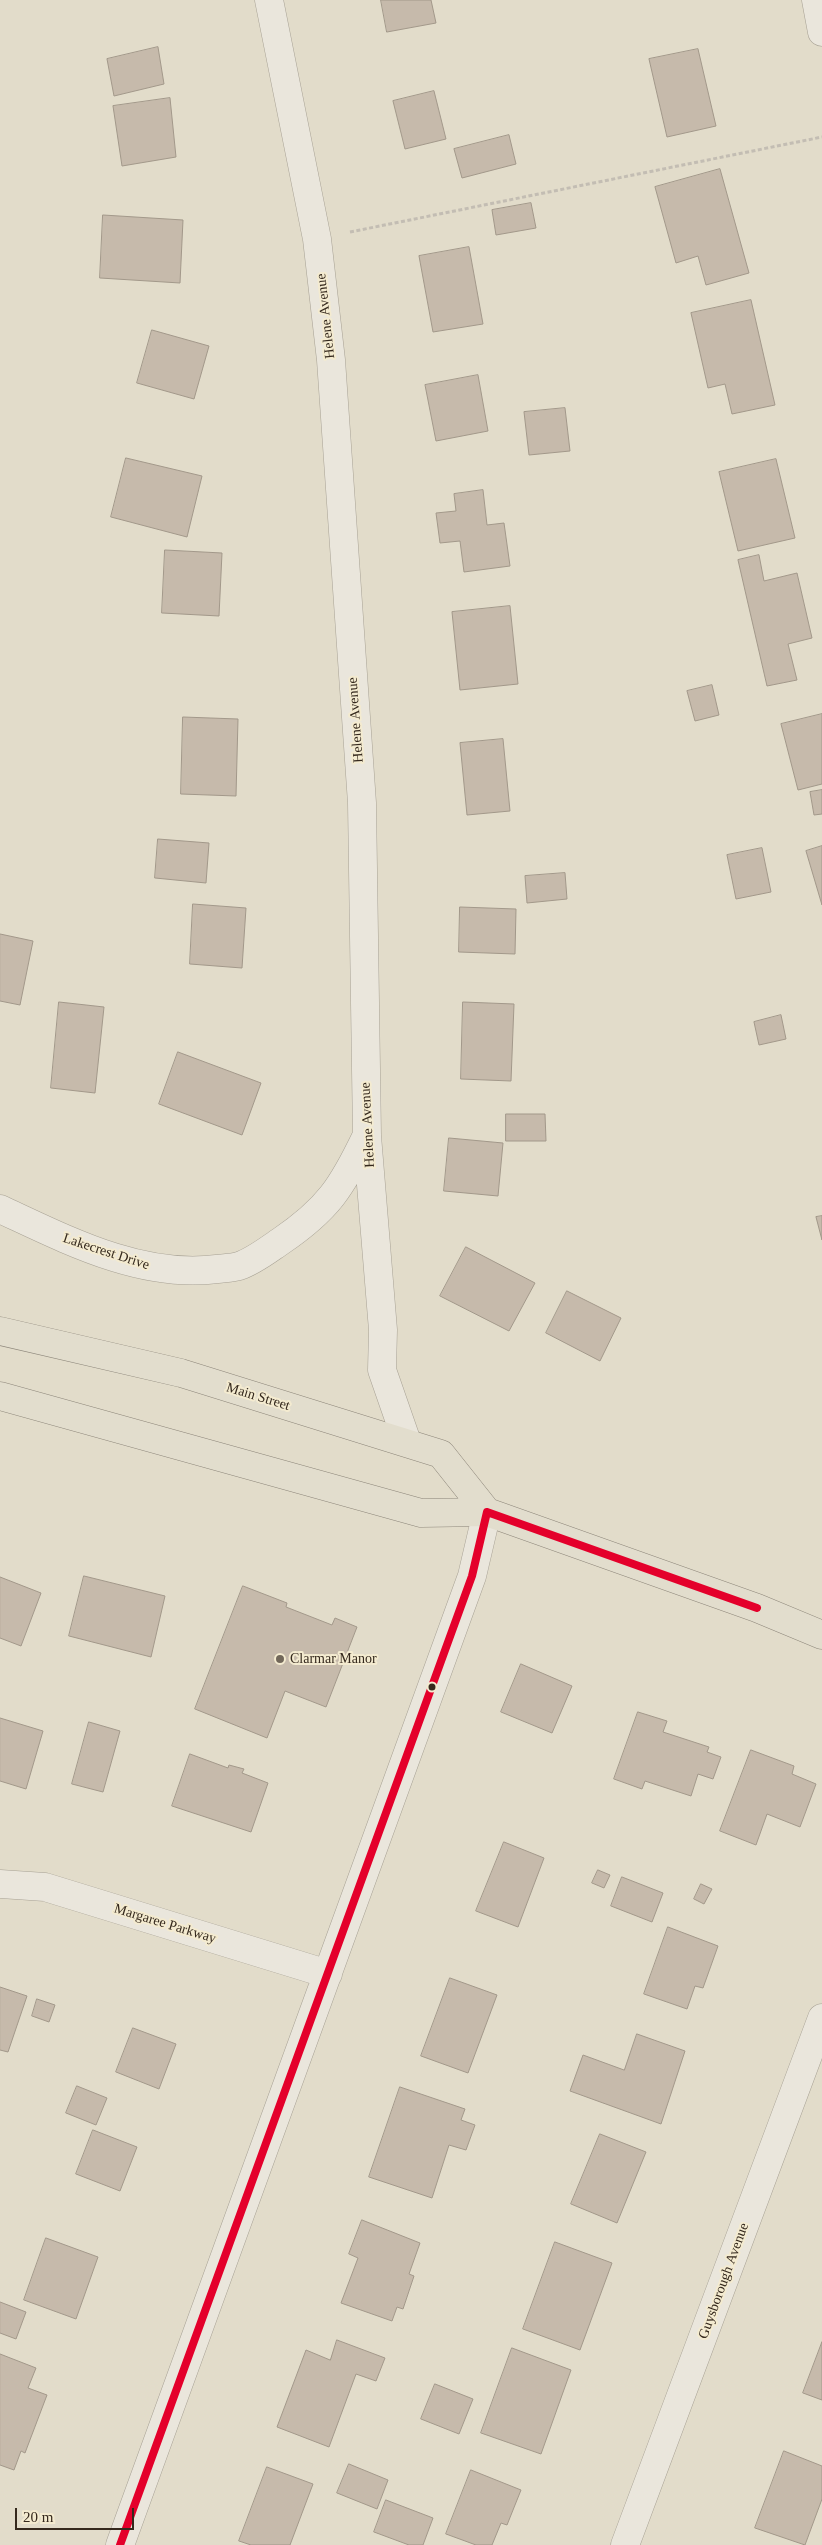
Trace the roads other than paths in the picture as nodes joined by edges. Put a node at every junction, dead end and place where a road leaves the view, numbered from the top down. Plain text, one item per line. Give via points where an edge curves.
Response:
1 (269, 0) edge
2 (816, 0) edge
3 (822, 32) edge
4 (367, 1136) junction
5 (0, 1209) edge
6 (0, 1331) edge
7 (0, 1396) edge
8 (407, 1442) junction
9 (487, 1512) junction
10 (822, 1635) edge
11 (0, 1884) edge
12 (328, 1974) junction
13 (822, 2018) edge
14 (120, 2545) edge
15 (625, 2545) edge

1 - 4 street, Helene Avenue via 317,239 331,360 362,803
2 - 3 street
4 - 5 street, Lakecrest Drive via 350,1172 332,1199 302,1227 239,1266 200,1271 154,1268 114,1257
4 - 8 street, Helene Avenue via 383,1330 382,1370
6 - 8 main road, Main Street via 181,1374
7 - 9 main road via 421,1513
8 - 9 main road, Main Street via 441,1454
9 - 10 main road via 757,1608
9 - 12 street via 477,1561
11 - 12 street, Margaree Parkway via 45,1887
12 - 14 street
13 - 15 street, Guysborough Avenue

